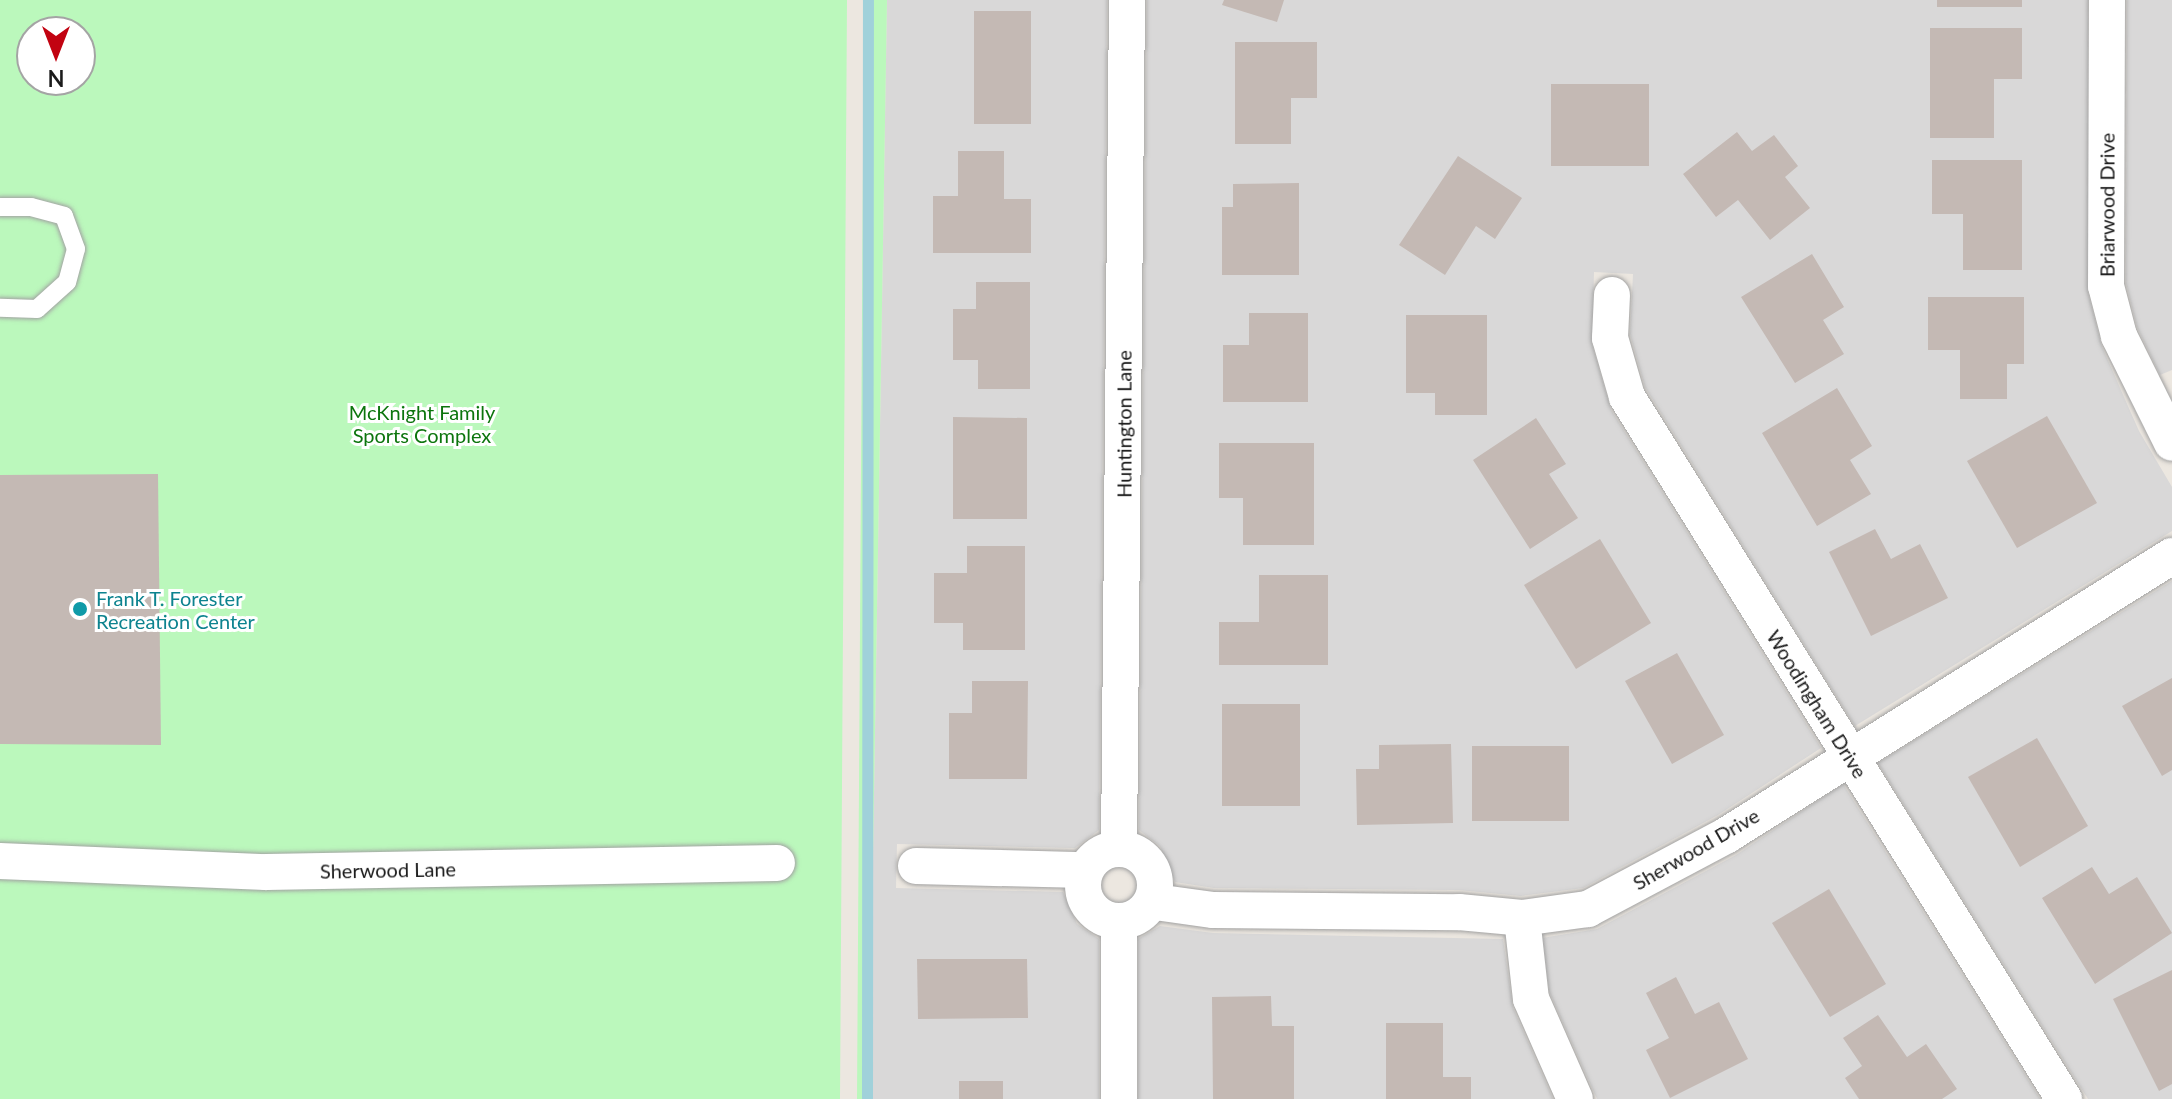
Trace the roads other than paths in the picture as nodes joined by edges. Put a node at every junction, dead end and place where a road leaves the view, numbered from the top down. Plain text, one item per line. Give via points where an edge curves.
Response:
1 (1127, 0) edge
2 (2107, 0) edge
3 (0, 207) edge
4 (1612, 295) dead end
5 (0, 308) edge
6 (2161, 398) edge
7 (2172, 443) edge
8 (2172, 556) edge
9 (1849, 755) junction
10 (1119, 848) junction
11 (0, 861) edge
12 (777, 863) dead end
13 (916, 866) dead end
14 (1085, 870) junction
15 (1155, 902) junction
16 (1522, 918) junction
17 (1119, 921) junction
18 (1119, 1099) edge
19 (1575, 1099) edge
20 (2064, 1099) edge

1 - 10 street, Huntington Lane
2 - 6 street, Briarwood Drive via 2106,286 2119,336
3 - 5 lane via 31,207 64,216 76,249 67,282 37,309
4 - 9 street, Woodingham Drive via 1610,338 1627,397
6 - 7 street, Briarwood Drive
8 - 9 street, Sherwood Drive
9 - 16 street, Sherwood Drive via 1727,835 1588,909
9 - 20 street, Woodingham Drive
10 - 14 street via 1105,851
10 - 15 street via 1145,859 1152,871
11 - 12 street, Sherwood Lane via 266,872
13 - 14 street
14 - 17 street via 1082,884 1093,910
15 - 16 street, Sherwood Drive via 1213,910 1459,912
15 - 17 street
16 - 19 street via 1531,999
17 - 18 street

